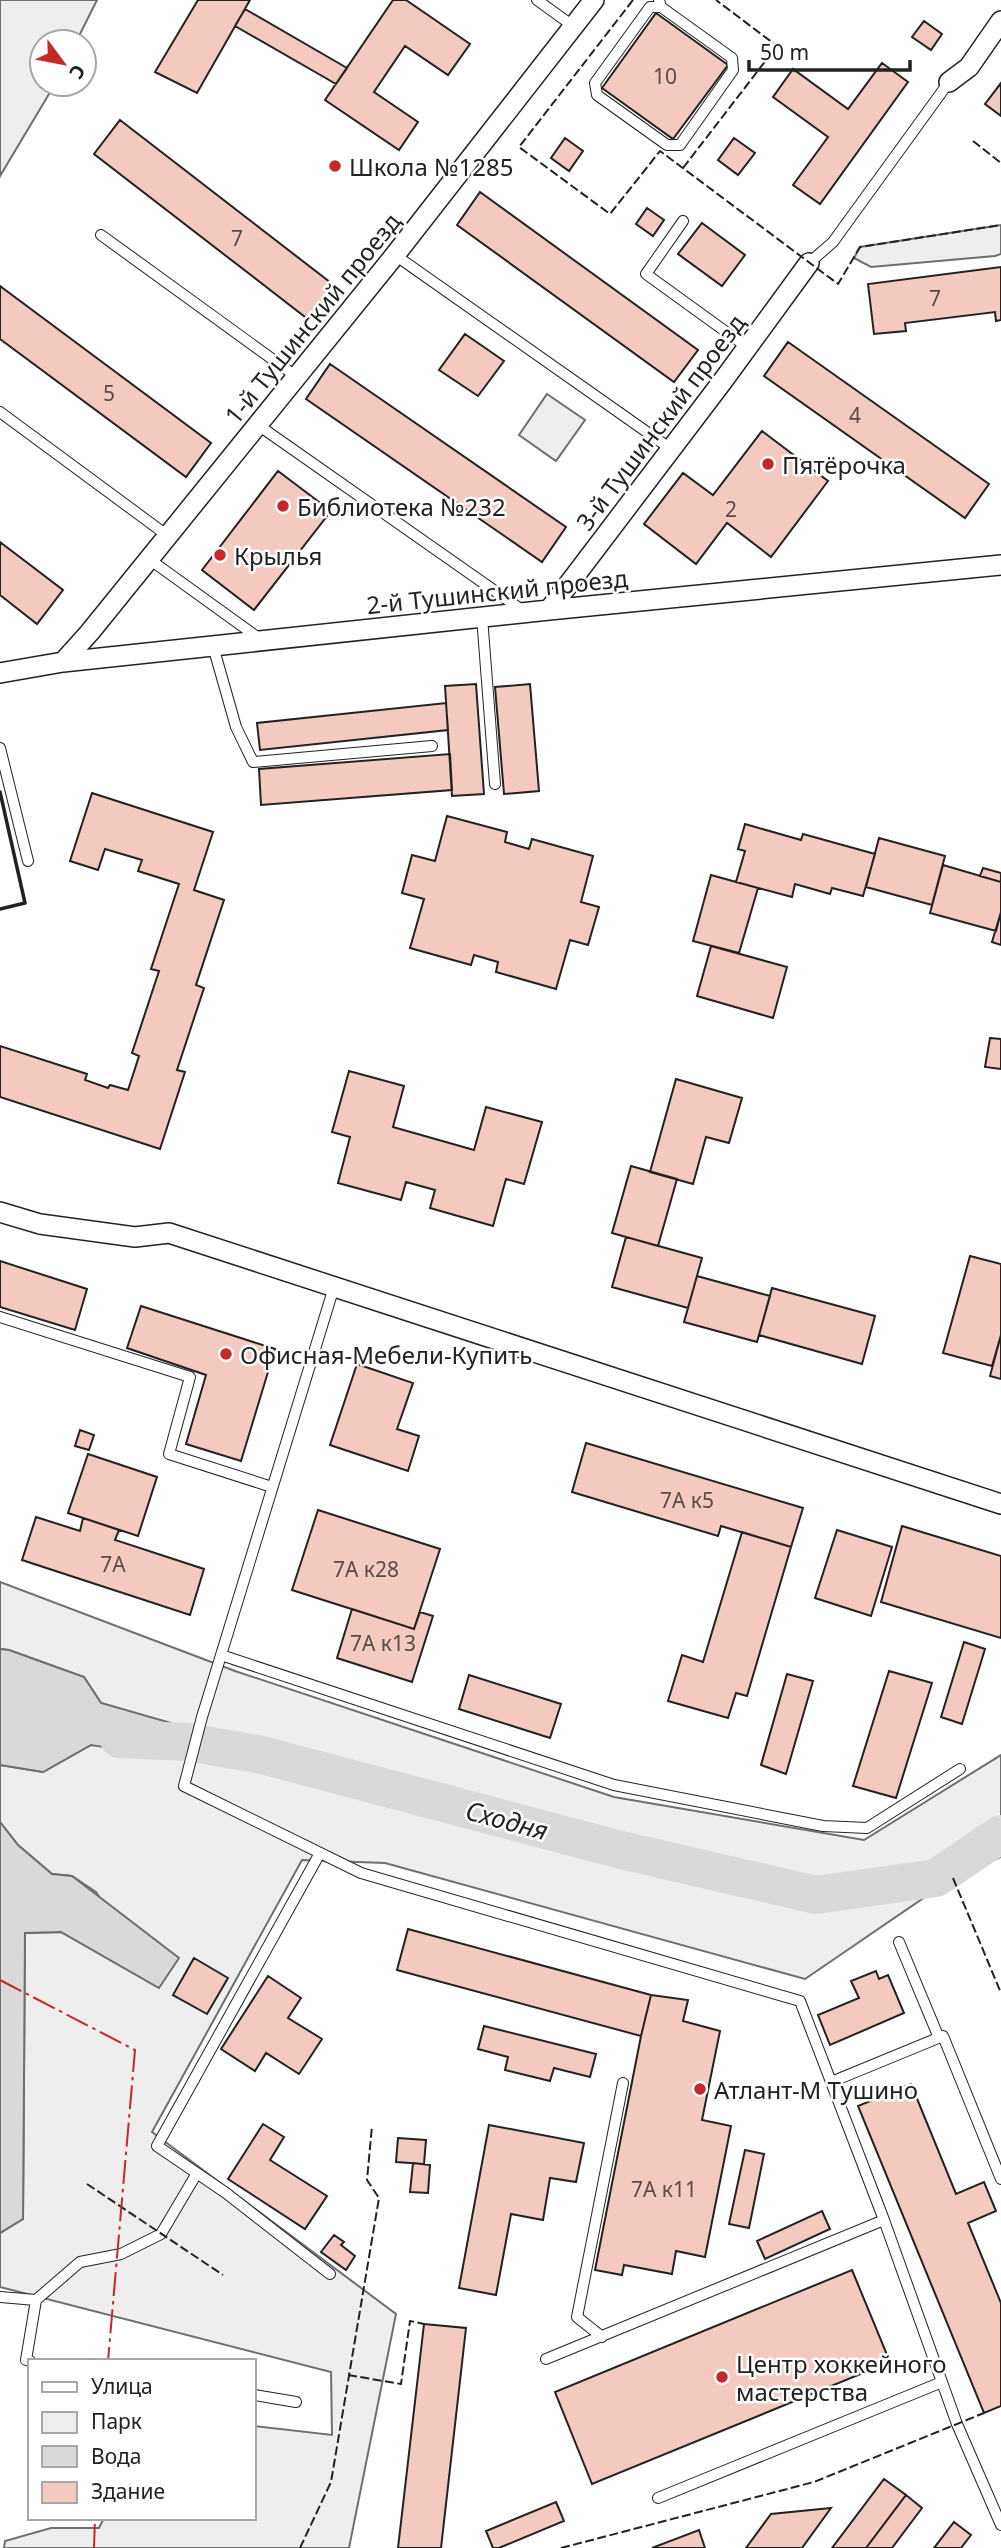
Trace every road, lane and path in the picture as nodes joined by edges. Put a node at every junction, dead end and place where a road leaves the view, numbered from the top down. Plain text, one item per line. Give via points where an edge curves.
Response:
1 (537, 0) edge
2 (594, 0) edge
3 (660, 3) edge
4 (1001, 21) edge
5 (573, 26) junction
6 (949, 82) joint
7 (683, 221) dead end
8 (101, 235) dead end
9 (395, 255) junction
10 (809, 263) joint
11 (747, 347) junction
12 (297, 377) junction
13 (0, 412) edge
14 (258, 425) junction
15 (671, 449) junction
16 (168, 536) junction
17 (149, 559) junction
18 (1001, 565) edge
19 (549, 610) junction
20 (525, 612) junction
21 (482, 617) junction
22 (263, 641) junction
23 (214, 646) junction
24 (63, 662) junction
25 (0, 673) edge
26 (432, 746) dead end
27 (0, 748) edge
28 (495, 784) dead end
29 (28, 862) dead end
30 (0, 1212) edge
31 (334, 1287) junction
32 (0, 1317) edge
33 (272, 1487) junction
34 (1001, 1504) edge
35 (221, 1655) junction
36 (960, 1769) dead end
37 (320, 1853) junction
38 (900, 1942) dead end
39 (939, 2038) junction
40 (831, 2082) junction
41 (622, 2083) dead end
42 (197, 2173) junction
43 (1001, 2179) edge
44 (884, 2220) junction
45 (330, 2274) dead end
46 (0, 2297) edge
47 (36, 2300) junction
48 (601, 2337) junction
49 (546, 2359) dead end
50 (28, 2360) edge
51 (942, 2382) junction
52 (256, 2395) edge
53 (296, 2402) dead end
54 (658, 2498) dead end
55 (1001, 2525) edge

1 - 5 lane
2 - 5 street, 1-й Тушинский проезд
3 - 3 lane via 732,58 733,70 680,145 667,145 597,95 595,83 650,7
4 - 6 street via 969,67
5 - 9 street, 1-й Тушинский проезд
6 - 10 lane via 833,242
7 - 11 lane via 646,274
8 - 12 lane
9 - 12 street, 1-й Тушинский проезд
9 - 15 lane
10 - 11 street, 3-й Тушинский проезд
11 - 15 street, 3-й Тушинский проезд
12 - 14 street, 1-й Тушинский проезд
13 - 16 lane
14 - 16 street, 1-й Тушинский проезд
14 - 20 lane
15 - 19 street, 3-й Тушинский проезд
16 - 17 street, 1-й Тушинский проезд
17 - 22 lane
17 - 24 street, 1-й Тушинский проезд
18 - 19 street, 2-й Тушинский проезд
19 - 20 street, 2-й Тушинский проезд
20 - 21 street, 2-й Тушинский проезд
21 - 22 street, 2-й Тушинский проезд
21 - 28 lane
22 - 23 street, 2-й Тушинский проезд
23 - 24 street, 2-й Тушинский проезд
23 - 26 lane via 236,727 254,762
24 - 25 street, 2-й Тушинский проезд
27 - 29 lane
30 - 31 street via 40,1224 135,1237 169,1233
31 - 33 lane
31 - 34 street
32 - 33 lane via 190,1377 169,1454
33 - 35 lane
35 - 36 lane via 614,1785 823,1826 867,1828
35 - 37 lane via 184,1786
37 - 40 lane via 361,1873 800,2001
37 - 42 lane via 157,2146
38 - 39 lane
39 - 40 lane
39 - 43 lane via 943,2036
40 - 44 lane
41 - 48 lane via 577,2317
42 - 45 lane
42 - 47 lane via 162,2234 121,2254 80,2262
44 - 48 lane
44 - 51 lane
46 - 47 lane
47 - 50 lane
48 - 49 lane
51 - 54 lane
51 - 55 lane
52 - 53 lane

